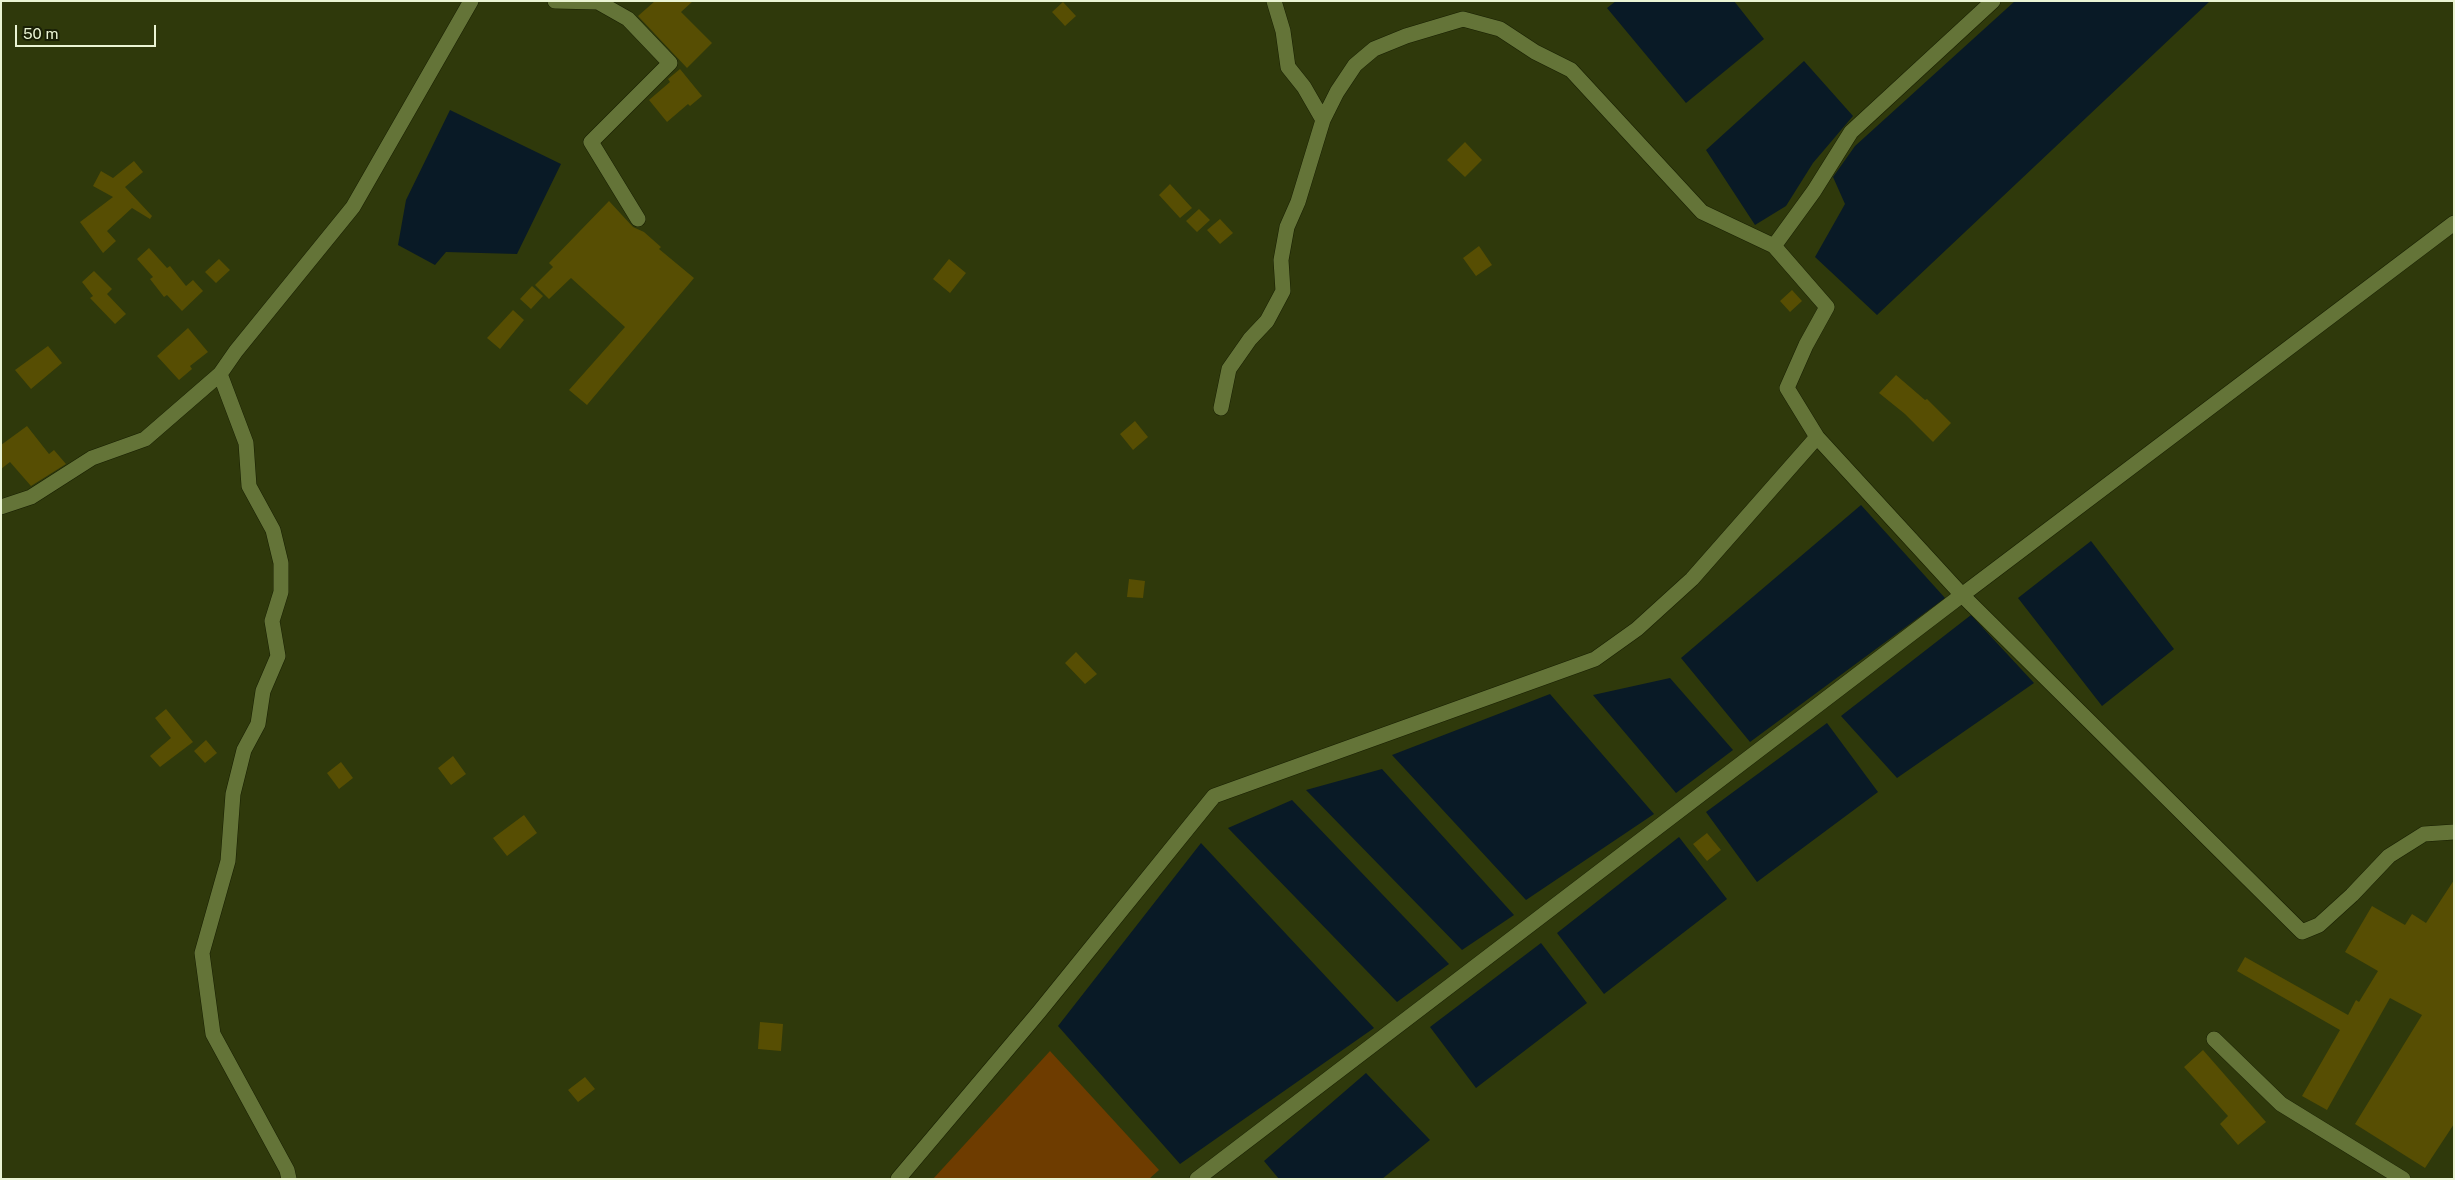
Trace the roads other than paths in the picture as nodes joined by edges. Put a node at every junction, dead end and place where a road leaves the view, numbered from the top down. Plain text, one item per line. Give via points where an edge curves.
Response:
1 (471, 1) edge
2 (555, 1) edge
3 (1274, 1) edge
4 (1993, 1) edge
5 (1323, 120) junction
6 (638, 219) dead end
7 (2454, 223) edge
8 (1774, 246) junction
9 (220, 374) junction
10 (1221, 408) dead end
11 (1817, 436) junction
12 (1, 507) edge
13 (1962, 595) junction
14 (2454, 832) edge
15 (2214, 1039) dead end
16 (289, 1179) edge
17 (898, 1179) edge
18 (1197, 1179) edge
19 (2403, 1179) edge

1 - 9 street via 353,207
2 - 6 street via 598,2 628,19 670,63 591,142
3 - 5 street via 1283,31 1288,67
4 - 8 street via 1851,132
5 - 8 street via 1354,65 1374,49 1463,19 1500,29 1571,70 1702,212
5 - 10 street via 1287,227 1281,260 1283,291 1267,321 1229,369
7 - 13 street
8 - 11 street via 1827,307 1787,388
9 - 12 street via 146,439 92,458 31,497
9 - 16 street via 246,443 249,486 273,530 281,564 282,592 272,620 278,656 263,691 258,724 244,750 233,794 228,861 202,953 213,1034
11 - 13 street
11 - 17 street via 1692,580 1637,629 1595,659 1214,796 1040,1012
13 - 14 street via 2302,932 2319,926 2389,856 2424,834
13 - 18 street
15 - 19 street via 2281,1104

